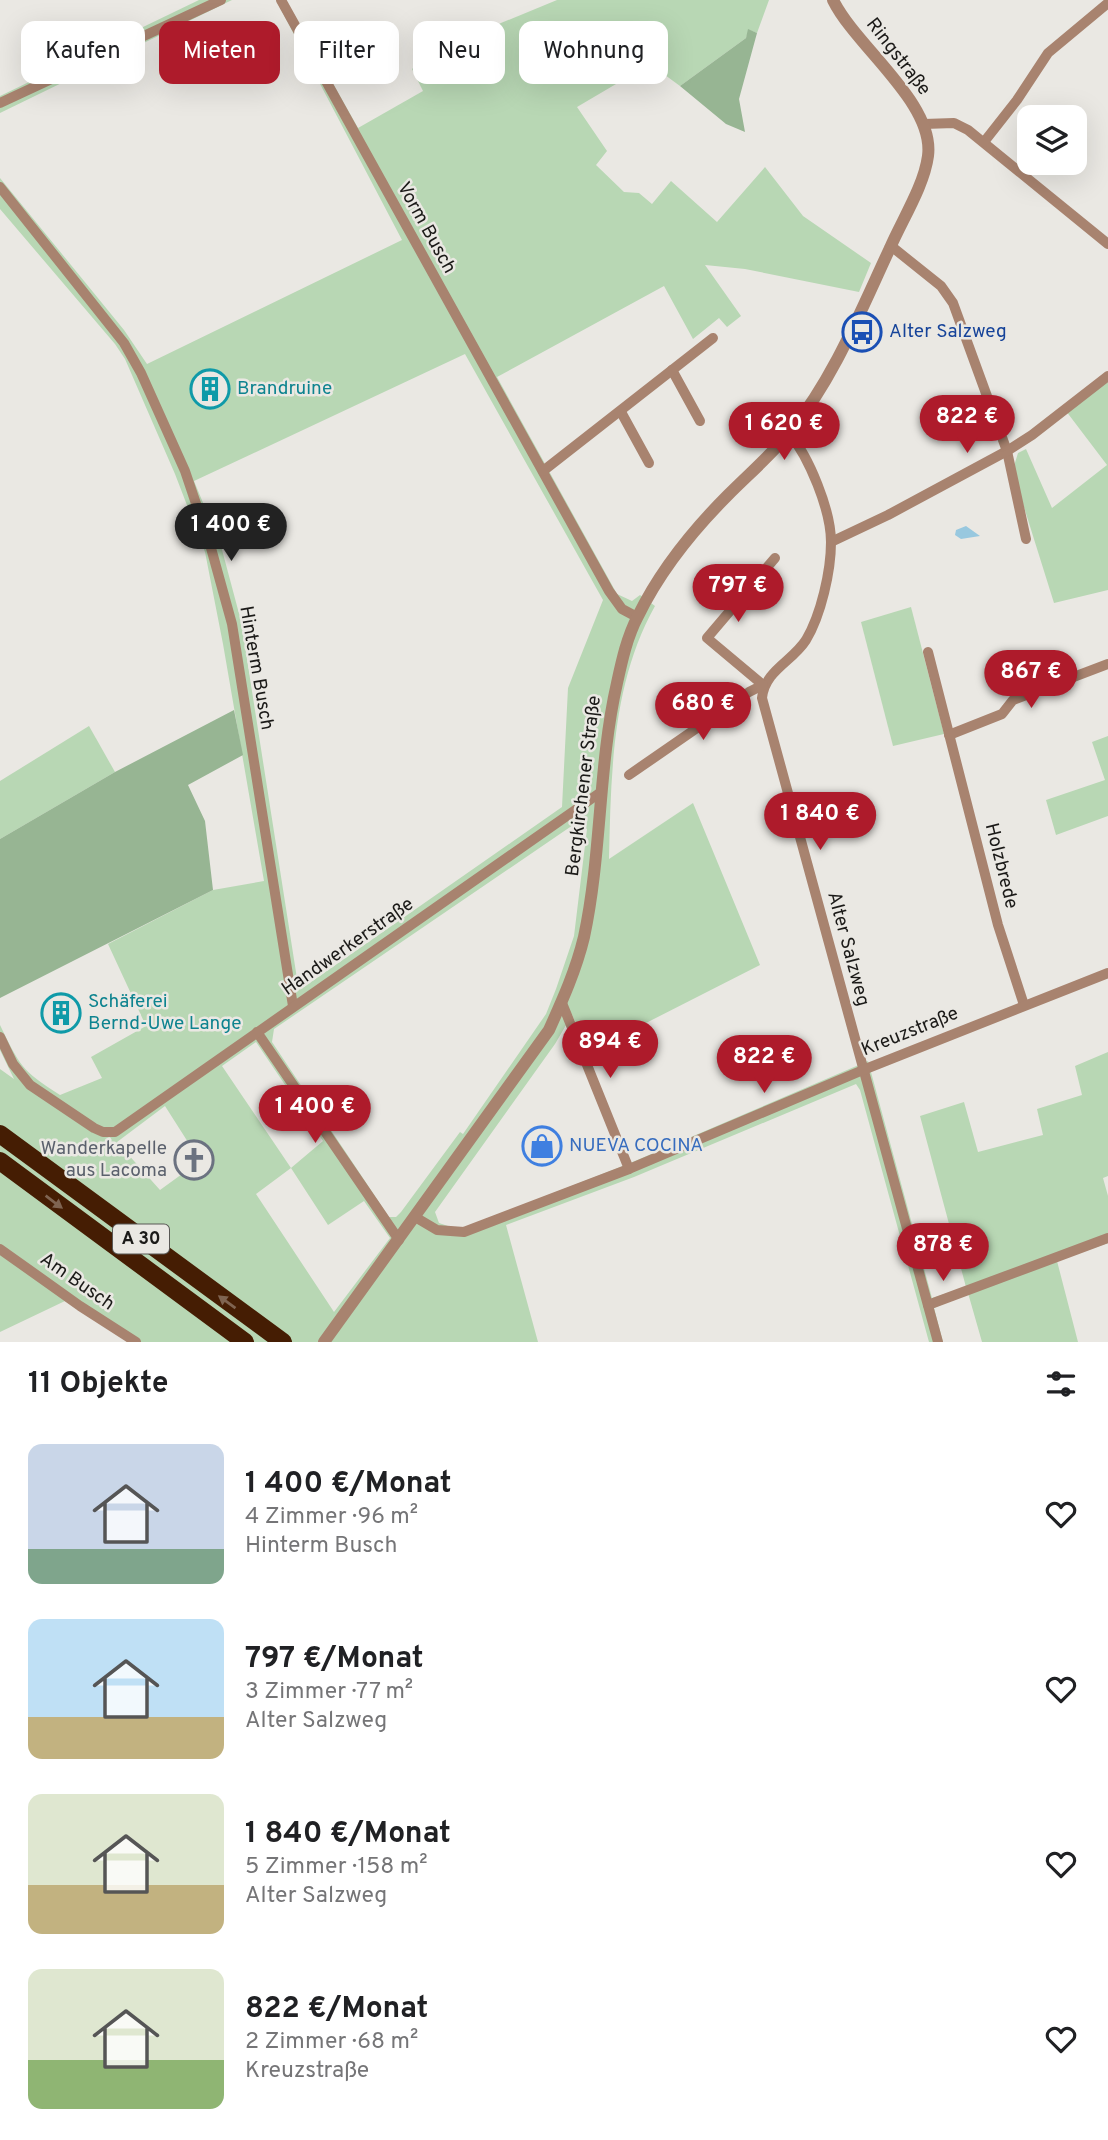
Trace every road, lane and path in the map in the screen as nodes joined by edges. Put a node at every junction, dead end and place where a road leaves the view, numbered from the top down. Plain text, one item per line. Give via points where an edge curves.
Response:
1 (221, 0) edge
2 (281, 0) edge
3 (833, 0) edge
4 (1108, 4) edge
5 (0, 103) edge
6 (923, 124) junction
7 (984, 142) junction
8 (0, 187) edge
9 (1108, 244) edge
10 (891, 246) junction
11 (713, 338) dead end
12 (672, 370) junction
13 (1108, 376) edge
14 (621, 412) junction
15 (700, 421) dead end
16 (789, 433) junction
17 (1007, 451) junction
18 (649, 463) dead end
19 (543, 471) junction
20 (1026, 539) dead end
21 (831, 542) junction
22 (775, 558) dead end
23 (637, 617) junction
24 (928, 652) dead end
25 (1108, 664) edge
26 (763, 685) junction
27 (949, 735) junction
28 (629, 775) dead end
29 (601, 792) junction
30 (1108, 972) edge
31 (562, 1003) junction
32 (1024, 1005) junction
33 (293, 1006) junction
34 (257, 1032) junction
35 (0, 1037) edge
36 (863, 1070) junction
37 (0, 1134) edge
38 (0, 1161) edge
39 (629, 1169) junction
40 (415, 1217) junction
41 (1108, 1238) edge
42 (399, 1240) junction
43 (0, 1249) edge
44 (928, 1305) junction
45 (326, 1340) edge
46 (136, 1342) edge
47 (245, 1342) edge
48 (283, 1342) edge
49 (938, 1342) edge

1 - 5 street
2 - 19 street, Vorm Busch
3 - 6 street, Ringstraße
4 - 7 street via 1048,53
6 - 7 street, Ringstraße via 954,123
6 - 10 street, Bergkirchener Straße via 928,141 925,168
7 - 9 street, Ringstraße
8 - 33 street, Hinterm Busch via 124,344 185,471 232,624
10 - 16 street, Bergkirchener Straße via 819,391
10 - 17 street via 947,293
11 - 12 street
12 - 14 street
12 - 15 street
13 - 17 street
14 - 18 street
14 - 19 street
16 - 21 street via 804,454 818,490
16 - 23 street, Bergkirchener Straße via 687,541
17 - 20 street
17 - 21 street
19 - 23 street, Vorm Busch via 615,601
21 - 26 street via 816,621 805,642
22 - 26 street via 707,638
23 - 29 street, Bergkirchener Straße via 608,721
24 - 27 street, Holzbrede
25 - 27 street via 1013,700 1002,714
26 - 28 street
26 - 36 street, Alter Salzweg via 762,698
27 - 32 street, Holzbrede via 998,925
29 - 31 street, Bergkirchener Straße via 584,936
29 - 33 street, Handwerkerstraße
30 - 32 street, Kreuzstraße
31 - 39 street
31 - 40 street, Bergkirchener Straße via 549,1030
32 - 36 street, Kreuzstraße
33 - 34 street, Handwerkerstraße
34 - 35 street, Handwerkerstraße via 115,1132 94,1128 30,1085
34 - 42 street
36 - 39 street, Kreuzstraße
36 - 44 street, Alter Salzweg
48 -> 37 highway, A 30
38 -> 47 highway, A 30
39 - 40 street, Kreuzstraße via 464,1232 437,1230
40 - 42 street, Bergkirchener Straße
41 - 44 street
42 - 45 street, Bergkirchener Straße
43 - 46 street, Am Busch
44 - 49 street, Alter Salzweg

